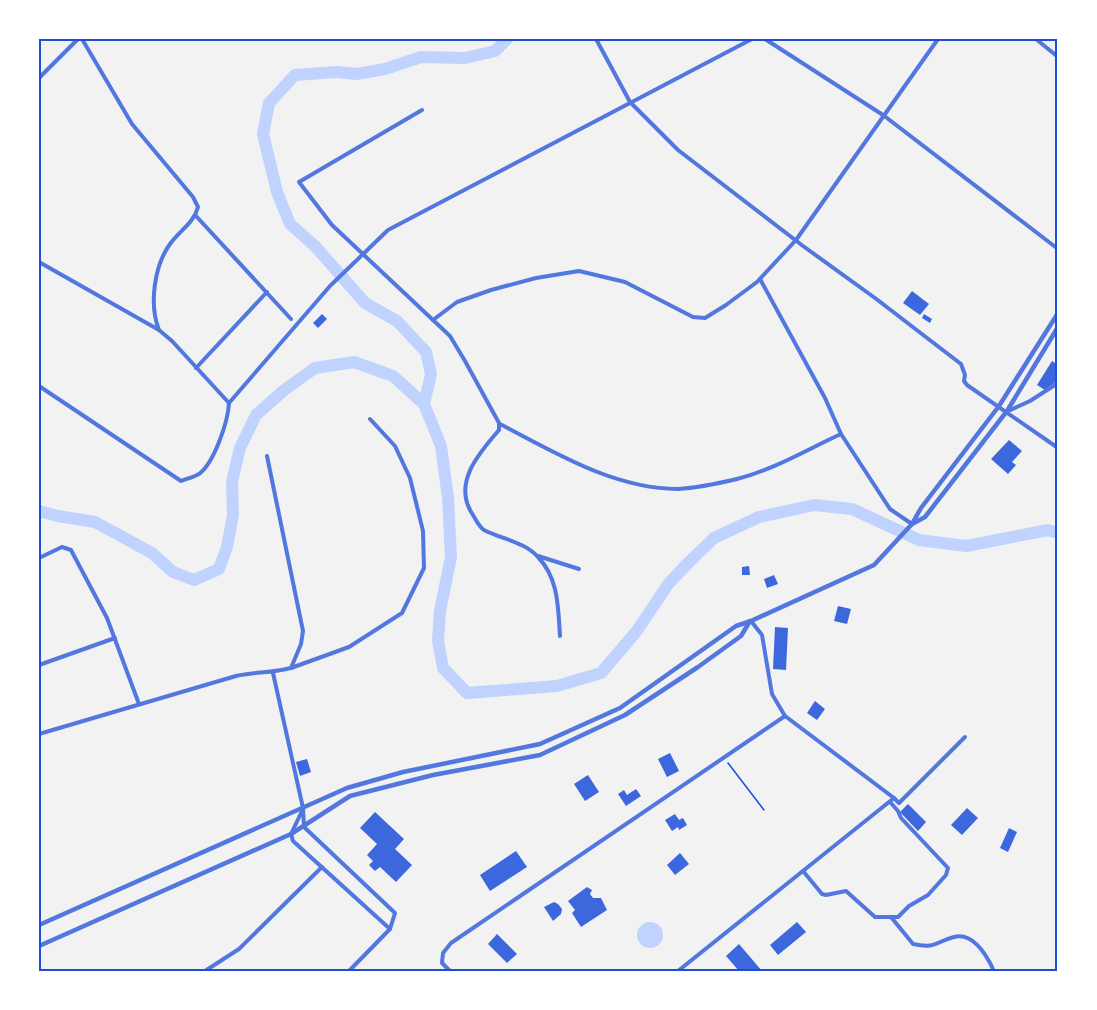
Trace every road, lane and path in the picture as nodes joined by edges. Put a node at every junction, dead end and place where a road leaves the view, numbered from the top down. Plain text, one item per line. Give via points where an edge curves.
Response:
1 (78, 39) edge
2 (82, 39) edge
3 (596, 39) edge
4 (752, 39) edge
5 (765, 39) edge
6 (939, 39) edge
7 (1036, 39) edge
8 (1058, 57) edge
9 (39, 78) edge
10 (630, 102) junction
11 (422, 110) dead end
12 (883, 115) junction
13 (196, 216) junction
14 (796, 240) junction
15 (1058, 249) edge
16 (363, 254) junction
17 (39, 262) edge
18 (760, 279) junction
19 (267, 292) junction
20 (1058, 313) edge
21 (291, 319) dead end
22 (433, 320) junction
23 (1058, 327) edge
24 (159, 330) junction
25 (196, 368) junction
26 (1058, 383) edge
27 (39, 386) edge
28 (229, 403) junction
29 (999, 406) junction
30 (1007, 411) junction
31 (370, 419) dead end
32 (499, 423) junction
33 (841, 434) junction
34 (1058, 448) edge
35 (267, 456) dead end
36 (912, 524) junction
37 (538, 556) junction
38 (39, 558) edge
39 (579, 569) dead end
40 (751, 621) junction
41 (560, 636) dead end
42 (115, 638) junction
43 (39, 665) edge
44 (291, 668) junction
45 (273, 673) junction
46 (139, 704) junction
47 (785, 716) junction
48 (39, 734) edge
49 (965, 737) dead end
50 (728, 763) dead end
51 (892, 800) junction
52 (303, 808) junction
53 (764, 810) dead end
54 (304, 827) junction
55 (291, 834) junction
56 (322, 867) junction
57 (803, 871) junction
58 (891, 917) junction
59 (39, 925) edge
60 (390, 929) junction
61 (39, 946) edge
62 (206, 971) edge
63 (349, 971) edge
64 (450, 971) edge
65 (678, 971) edge
66 (994, 971) edge

1 - 9 street
2 - 13 street via 132,124 194,198
3 - 10 street
4 - 10 street
5 - 12 street
6 - 12 street
7 - 8 street
10 - 14 street via 678,150
10 - 16 street via 388,230
11 - 16 street via 299,182 332,225
12 - 14 street
12 - 15 street
13 - 19 street
13 - 24 street via 170,244 158,270 154,305
14 - 18 street
14 - 29 street via 962,364 964,381
16 - 22 street
16 - 28 street via 330,286
17 - 24 street
18 - 22 street via 705,318 693,317 625,282 579,271 491,290 457,302
18 - 33 street
19 - 21 street
19 - 25 street
20 - 29 street
22 - 32 street via 450,336
23 - 30 street
24 - 25 street
25 - 28 street
26 - 30 street
27 - 28 street via 181,481 198,474 209,463
29 - 30 street
29 - 36 street
30 - 34 street
30 - 36 street via 925,517
31 - 44 street via 395,446 410,478 423,531 423,568 402,614 349,647
32 - 33 street via 605,474 679,489 738,479
32 - 37 street via 499,430 468,472 468,508 482,528
33 - 36 street via 890,509
35 - 44 street via 303,631
36 - 40 street via 874,565
37 - 39 street
37 - 41 street via 557,592
38 - 42 street via 62,547 71,550
40 - 47 street via 762,635 772,694
40 - 52 street via 736,626 620,708 540,744 403,772 347,788
40 - 54 street via 741,636 625,716 540,755 433,775 350,796
42 - 43 street
42 - 46 street
44 - 45 street
45 - 46 street via 248,673
45 - 52 street
46 - 48 street
47 - 51 street
47 - 64 street via 451,943 443,953 442,963
49 - 51 street via 899,803
50 - 53 path
51 - 57 street
51 - 58 street via 901,818 948,868 928,895 898,917
52 - 54 street
52 - 55 street
52 - 59 street
54 - 55 street
54 - 60 street via 395,913
55 - 56 street via 293,841
55 - 61 street
56 - 60 street
56 - 62 street via 239,949
57 - 58 street via 822,894 846,891 875,917
57 - 65 street
58 - 66 street via 913,944 933,946 955,936 974,941
60 - 63 street

